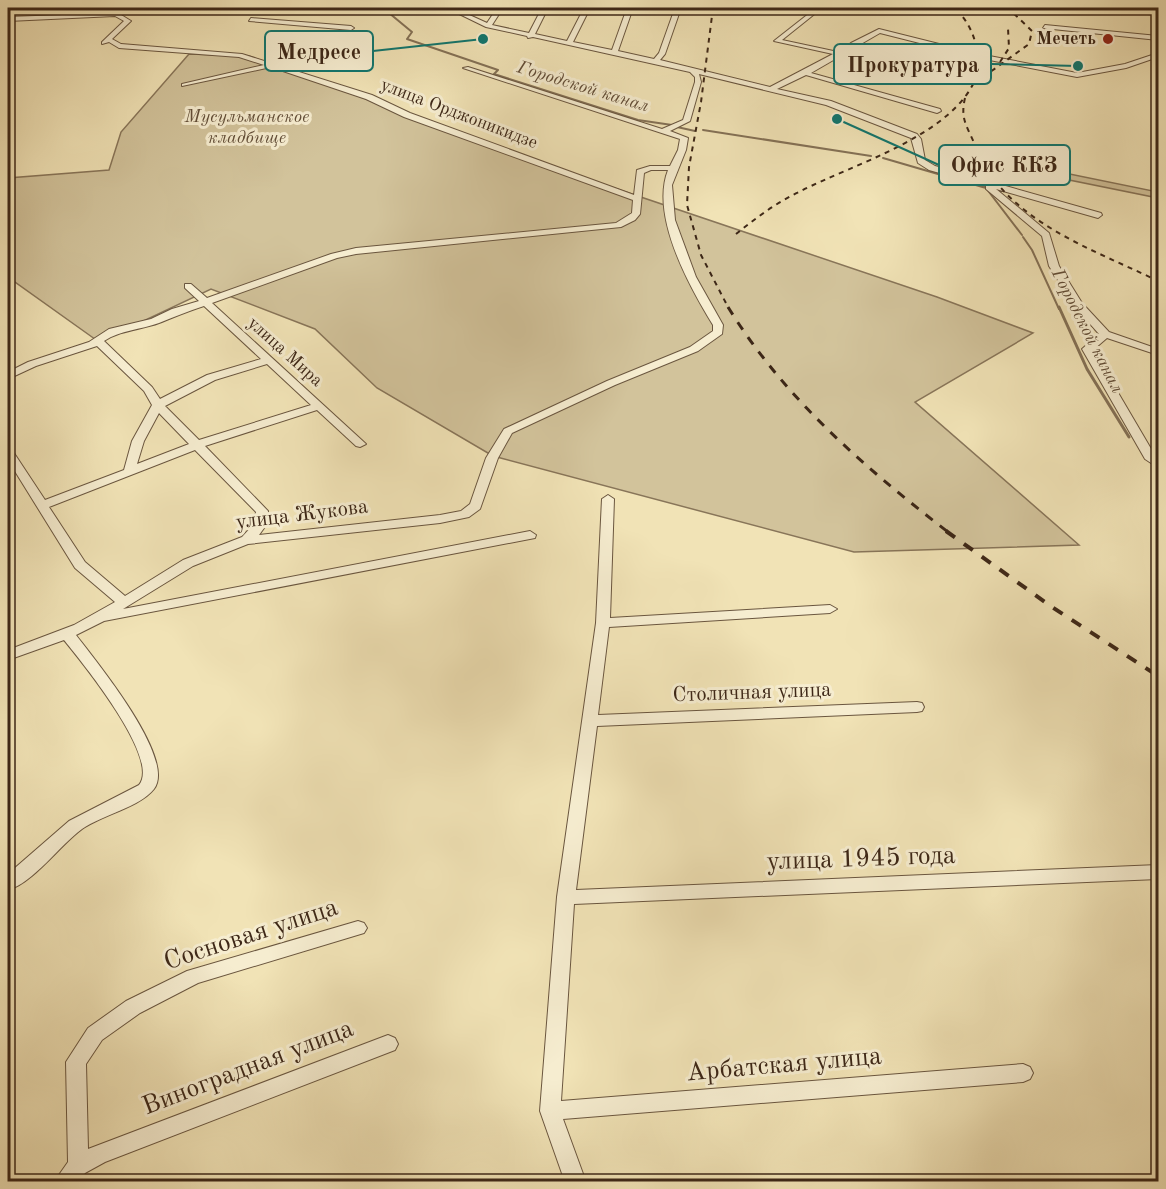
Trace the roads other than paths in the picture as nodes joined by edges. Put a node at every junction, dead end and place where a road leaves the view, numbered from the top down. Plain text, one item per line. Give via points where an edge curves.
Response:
1 (47, 8) edge
2 (91, 8) edge
3 (124, 8) edge
4 (167, 8) edge
5 (187, 8) edge
6 (450, 8) edge
7 (500, 8) edge
8 (545, 8) edge
9 (587, 8) edge
10 (630, 8) edge
11 (678, 8) edge
12 (819, 8) edge
13 (1107, 8) edge
14 (1158, 13) edge
15 (110, 14) junction
16 (76, 16) junction
17 (8, 19) edge
18 (28, 19) junction
19 (251, 20) dead end
20 (488, 26) junction
21 (1046, 27) dead end
22 (351, 28) dead end
23 (530, 37) junction
24 (1158, 38) edge
25 (569, 44) junction
26 (853, 44) junction
27 (614, 53) junction
28 (836, 53) junction
29 (1158, 55) edge
30 (654, 61) junction
31 (271, 65) junction
32 (466, 68) dead end
33 (972, 68) dead end
34 (692, 69) junction
35 (805, 73) junction
36 (184, 86) dead end
37 (773, 88) junction
38 (937, 111) dead end
39 (663, 131) junction
40 (672, 168) junction
41 (985, 184) junction
42 (637, 199) junction
43 (1098, 215) dead end
44 (188, 286) dead end
45 (206, 302) junction
46 (1106, 334) junction
47 (98, 341) junction
48 (1158, 352) edge
49 (268, 361) junction
50 (8, 376) edge
51 (148, 389) junction
52 (180, 390) junction
53 (159, 405) junction
54 (319, 405) junction
55 (199, 444) junction
56 (360, 444) dead end
57 (8, 452) edge
58 (1151, 459) dead end
59 (129, 472) junction
60 (608, 499) dead end
61 (42, 506) junction
62 (531, 535) dead end
63 (247, 540) junction
64 (124, 602) junction
65 (830, 609) dead end
66 (99, 618) junction
67 (603, 623) junction
68 (66, 632) junction
69 (8, 655) edge
70 (917, 707) dead end
71 (589, 721) junction
72 (1158, 872) edge
73 (8, 883) edge
74 (566, 897) junction
75 (358, 928) dead end
76 (388, 1044) dead end
77 (1023, 1072) dead end
78 (550, 1111) junction
79 (71, 1174) edge
80 (576, 1182) edge

1 - 18 street
2 - 16 street
3 - 15 street
4 - 5 street
6 - 20 street
7 - 20 street
8 - 23 street
9 - 25 street
10 - 27 street
11 - 30 street via 662,54
12 - 28 street via 777,41
13 - 14 street
15 - 16 street
15 - 31 street, улица Орджоникидзе via 128,21 106,41 119,46 234,54
16 - 18 street
17 - 18 street
19 - 22 street
20 - 23 street
21 - 24 street
23 - 25 street
25 - 27 street
26 - 28 street
26 - 29 street via 879,31 1077,75 1126,66
26 - 33 street
27 - 30 street
28 - 35 street
30 - 34 street
31 - 36 street
31 - 42 street, улица Орджоникидзе via 369,97 407,115
32 - 39 street
34 - 37 street
34 - 39 street via 698,82 686,121
35 - 37 street
35 - 38 street
37 - 41 street via 901,129 917,139 921,161
39 - 40 street via 684,138 684,149
40 - 42 street via 640,172
40 - 63 street, улица Жукова via 668,187 670,210 681,256 718,325 718,332 694,349 517,426 502,438 476,506 465,514
41 - 43 street
41 - 46 street via 1046,235 1060,276 1078,305
42 - 45 street via 636,214 618,225 345,253
44 - 45 street, улица Мира
45 - 47 street via 145,324 112,331
45 - 49 street, улица Мира
46 - 48 street
46 - 58 street via 1088,349
47 - 50 street
47 - 51 street
49 - 52 street
49 - 54 street, улица Мира
51 - 52 street
51 - 53 street
52 - 53 street
53 - 55 street
53 - 59 street via 138,441
54 - 55 street
54 - 56 street, улица Мира
55 - 59 street
55 - 63 street via 262,511 260,526
57 - 61 street
59 - 61 street
60 - 67 street
61 - 64 street via 80,565
62 - 66 street, улица Жукова
63 - 64 street, улица Жукова via 193,559
64 - 66 street, улица Жукова
65 - 67 street
66 - 68 street, улица Жукова
67 - 71 street
68 - 69 street, улица Жукова
68 - 73 street via 115,696 146,749 151,781 142,790 83,819
70 - 71 street, Столичная улица
71 - 74 street
72 - 74 street, улица 1945 года
74 - 78 street
75 - 79 street, Сосновая улица via 193,977 133,1007 95,1034 76,1062
76 - 79 street, Виноградная улица via 128,1142
77 - 78 street, Арбатская улица
78 - 80 street

